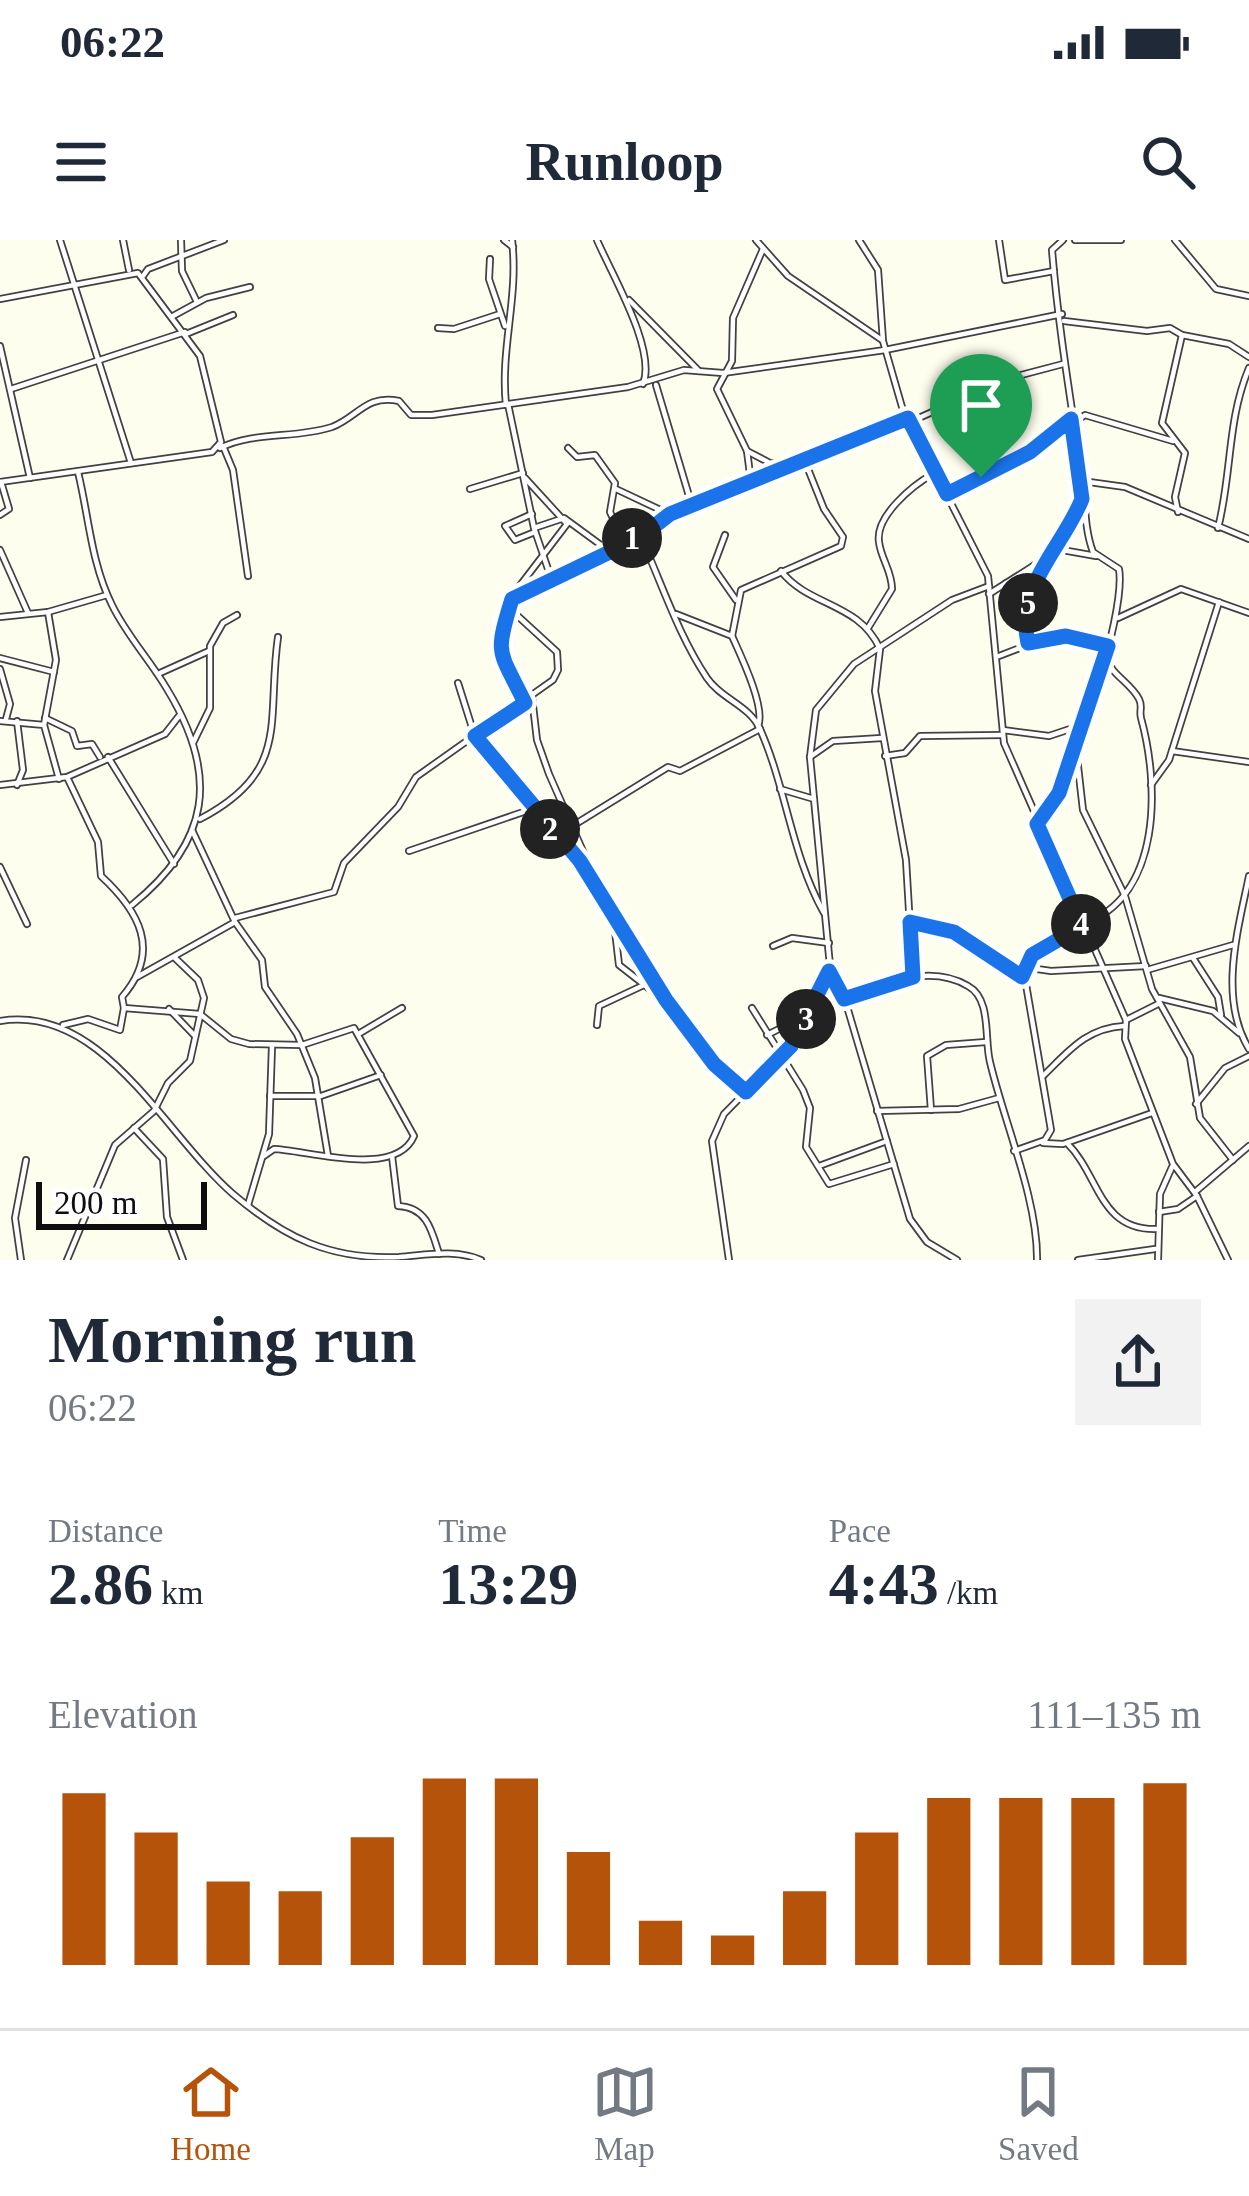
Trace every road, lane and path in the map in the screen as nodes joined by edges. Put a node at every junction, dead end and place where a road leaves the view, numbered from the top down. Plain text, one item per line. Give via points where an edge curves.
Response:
1 (60, 240) edge
2 (123, 240) edge
3 (181, 240) edge
4 (224, 240) edge
5 (597, 240) edge
6 (756, 240) edge
7 (859, 240) edge
8 (999, 240) edge
9 (1063, 240) edge
10 (1075, 240) edge
11 (1121, 240) edge
12 (1175, 240) edge
13 (1102, 241) edge
14 (510, 242) edge
15 (763, 249) junction
16 (181, 257) junction
17 (490, 259) dead end
18 (129, 271) junction
19 (1054, 271) junction
20 (143, 276) junction
21 (78, 287) junction
22 (250, 287) dead end
23 (623, 293) junction
24 (1249, 296) edge
25 (0, 299) edge
26 (197, 302) junction
27 (500, 314) junction
28 (233, 315) dead end
29 (173, 316) junction
30 (1063, 318) junction
31 (505, 326) junction
32 (438, 328) dead end
33 (185, 333) junction
34 (1182, 334) junction
35 (883, 341) junction
36 (0, 346) edge
37 (885, 350) junction
38 (97, 356) junction
39 (1249, 357) edge
40 (1063, 364) junction
41 (1249, 368) edge
42 (699, 371) junction
43 (724, 373) junction
44 (656, 382) junction
45 (643, 384) junction
46 (10, 388) junction
47 (507, 405) junction
48 (1071, 419) junction
49 (909, 420) junction
50 (1179, 443) junction
51 (221, 447) junction
52 (568, 448) dead end
53 (747, 451) junction
54 (131, 463) junction
55 (803, 464) junction
56 (78, 472) junction
57 (935, 472) junction
58 (524, 475) junction
59 (30, 478) junction
60 (1082, 481) junction
61 (1, 482) edge
62 (752, 482) junction
63 (470, 489) dead end
64 (616, 489) junction
65 (947, 494) junction
66 (1175, 497) junction
67 (1082, 499) junction
68 (1162, 505) junction
69 (692, 506) junction
70 (1178, 512) junction
71 (532, 514) junction
72 (670, 514) junction
73 (0, 515) edge
74 (564, 518) junction
75 (1218, 528) junction
76 (535, 530) junction
77 (725, 535) dead end
78 (639, 538) junction
79 (1249, 539) edge
80 (624, 542) junction
81 (0, 550) edge
82 (609, 551) junction
83 (1049, 551) junction
84 (1096, 556) junction
85 (542, 557) junction
86 (547, 567) junction
87 (781, 571) junction
88 (556, 575) junction
89 (248, 576) dead end
90 (542, 583) junction
91 (1006, 584) junction
92 (989, 586) junction
93 (989, 594) junction
94 (107, 596) junction
95 (512, 599) junction
96 (736, 600) junction
97 (1220, 602) junction
98 (509, 608) junction
99 (48, 612) junction
100 (28, 613) junction
101 (1249, 613) edge
102 (237, 614) dead end
103 (674, 614) junction
104 (0, 617) edge
105 (1118, 618) junction
106 (1024, 626) junction
107 (868, 628) junction
108 (732, 636) junction
109 (278, 637) dead end
110 (1028, 643) junction
111 (1108, 646) junction
112 (880, 649) junction
113 (209, 651) junction
114 (1105, 656) junction
115 (997, 657) junction
116 (0, 663) edge
117 (54, 672) junction
118 (158, 674) junction
119 (458, 682) dead end
120 (532, 697) junction
121 (525, 703) junction
122 (180, 713) junction
123 (3, 720) edge
124 (17, 721) junction
125 (45, 722) junction
126 (1085, 724) junction
127 (491, 727) junction
128 (759, 727) junction
129 (1001, 732) junction
130 (475, 736) junction
131 (884, 739) junction
132 (193, 742) junction
133 (488, 746) junction
134 (1076, 749) junction
135 (1172, 751) junction
136 (885, 756) junction
137 (810, 757) junction
138 (105, 758) junction
139 (1249, 762) edge
140 (63, 778) junction
141 (0, 785) edge
142 (17, 785) junction
143 (1151, 785) junction
144 (780, 789) junction
145 (814, 799) junction
146 (535, 808) junction
147 (200, 819) junction
148 (574, 824) junction
149 (1037, 824) junction
150 (192, 830) junction
151 (409, 851) dead end
152 (174, 864) junction
153 (0, 867) edge
154 (1249, 876) edge
155 (1125, 896) junction
156 (132, 905) junction
157 (610, 914) junction
158 (826, 918) junction
159 (235, 920) junction
160 (614, 922) junction
161 (910, 922) junction
162 (27, 924) dead end
163 (1082, 925) junction
164 (829, 943) junction
165 (1233, 945) junction
166 (773, 946) dead end
167 (175, 958) junction
168 (1193, 958) junction
169 (1100, 966) junction
170 (1023, 967) junction
171 (1147, 968) junction
172 (829, 971) junction
173 (913, 977) junction
174 (1022, 977) junction
175 (134, 979) junction
176 (644, 986) junction
177 (844, 999) junction
178 (666, 1000) junction
179 (1158, 1001) junction
180 (124, 1008) junction
181 (402, 1008) dead end
182 (752, 1008) dead end
183 (170, 1009) junction
184 (200, 1014) junction
185 (1221, 1015) junction
186 (807, 1016) junction
187 (0, 1021) edge
188 (1125, 1023) junction
189 (63, 1025) junction
190 (597, 1025) dead end
191 (360, 1033) junction
192 (1239, 1033) junction
193 (194, 1035) junction
194 (767, 1035) junction
195 (986, 1042) junction
196 (272, 1044) junction
197 (302, 1046) junction
198 (1249, 1052) edge
199 (781, 1060) junction
200 (381, 1076) junction
201 (1043, 1076) junction
202 (743, 1095) junction
203 (269, 1096) junction
204 (321, 1096) junction
205 (999, 1098) junction
206 (1196, 1104) junction
207 (931, 1110) junction
208 (154, 1111) junction
209 (877, 1111) junction
210 (1152, 1114) junction
211 (134, 1128) junction
212 (887, 1141) junction
213 (1040, 1142) junction
214 (1067, 1143) junction
215 (1249, 1146) edge
216 (1014, 1151) junction
217 (392, 1153) junction
218 (263, 1156) junction
219 (328, 1158) junction
220 (26, 1160) dead end
221 (1233, 1160) junction
222 (894, 1164) junction
223 (1173, 1164) junction
224 (819, 1166) junction
225 (1196, 1194) junction
226 (248, 1205) junction
227 (1159, 1212) junction
228 (1156, 1229) junction
229 (1155, 1249) junction
230 (314, 1250) junction
231 (440, 1254) junction
232 (385, 1259) edge
233 (21, 1260) edge
234 (67, 1260) edge
235 (183, 1260) edge
236 (311, 1260) edge
237 (481, 1260) edge
238 (729, 1260) edge
239 (957, 1260) edge
240 (1037, 1260) edge
241 (1078, 1260) edge
242 (1158, 1260) edge
243 (1228, 1260) edge

1 - 21 street
2 - 18 street
3 - 16 street
4 - 16 street
5 - 23 street
6 - 15 street
7 - 35 street via 878,270
8 - 19 street via 1005,280
9 - 19 street via 1052,250
10 - 13 street
11 - 13 street
12 - 24 street via 1216,289
14 - 31 street via 515,287
15 - 35 street via 788,276
15 - 43 street via 733,318 734,351
16 - 20 street
16 - 26 street
17 - 27 street
18 - 20 street
18 - 21 street
19 - 30 street
20 - 29 street
21 - 25 street
21 - 38 street
22 - 26 street
23 - 42 street
23 - 45 street
26 - 29 street
27 - 31 street
27 - 32 street
28 - 33 street
29 - 33 street
30 - 34 street
30 - 37 street
30 - 40 street
31 - 47 street
33 - 38 street
33 - 51 street via 203,367
34 - 39 street
34 - 50 street via 1162,423
35 - 37 street
36 - 46 street
37 - 43 street
37 - 49 street
38 - 46 street
38 - 54 street
40 - 48 street
40 - 49 street
41 - 75 street
42 - 43 street
42 - 44 street
43 - 53 street via 717,389
44 - 45 street
44 - 69 street
45 - 47 street
46 - 59 street
47 - 51 street via 418,416 399,401 375,400 326,428
47 - 58 street
48 - 50 street via 1099,416
48 - 60 street
48 - 65 street via 1030,452
49 - 55 street
49 - 57 street
50 - 66 street via 1185,453
51 - 54 street
51 - 89 street via 233,470
52 - 64 street via 577,457 595,455
53 - 55 street via 770,463
53 - 62 street
54 - 56 street
55 - 62 street
55 - 87 street via 843,541 830,555
56 - 59 street
56 - 94 street
57 - 65 street
57 - 107 street via 902,497 882,527 878,541 892,589
58 - 63 street
58 - 71 street
58 - 74 street
59 - 61 street
60 - 67 street
60 - 68 street via 1125,487
61 - 73 street via 9,509
62 - 69 street
64 - 72 street
64 - 80 street via 610,512
65 - 92 street
66 - 68 street
66 - 70 street
67 - 83 street
67 - 84 street
68 - 70 street
69 - 72 street
70 - 75 street
71 - 76 street
71 - 76 street via 505,526 515,540
72 - 78 street
74 - 76 street
74 - 82 street
74 - 85 street via 566,530
75 - 79 street
76 - 85 street
77 - 96 street via 713,567
78 - 80 street
78 - 103 street
80 - 82 street
81 - 100 street
82 - 88 street
83 - 84 street
83 - 91 street
83 - 106 street
84 - 105 street via 1120,569
85 - 86 street
85 - 95 street
86 - 88 street
86 - 90 street
87 - 96 street
87 - 107 street
88 - 90 street
90 - 95 street
91 - 93 street
91 - 106 street
92 - 93 street
92 - 112 street via 952,600
93 - 115 street
94 - 99 street
94 - 118 street
95 - 98 street
96 - 108 street
97 - 101 street
97 - 105 street via 1181,590
97 - 135 street
98 - 120 street via 557,652 558,670
98 - 121 street via 497,646
99 - 100 street
99 - 117 street
100 - 104 street
102 - 113 street
103 - 108 street
103 - 128 street via 711,684
105 - 111 street
106 - 110 street
107 - 112 street
108 - 128 street via 762,703
109 - 147 street via 269,746 238,797
110 - 111 street via 1066,636
110 - 115 street
111 - 114 street
112 - 131 street via 874,676
112 - 137 street via 854,664 816,710
113 - 118 street
113 - 132 street via 210,708
114 - 126 street
114 - 143 street via 1140,700
115 - 129 street
116 - 117 street
116 - 123 street via 10,704
117 - 125 street
118 - 122 street
119 - 130 street
120 - 121 street
120 - 148 street via 537,740
121 - 127 street
122 - 132 street
122 - 138 street via 165,734
123 - 124 street
124 - 125 street
124 - 142 street
125 - 138 street via 72,731 77,746 92,744
125 - 140 street
126 - 129 street via 1048,736
126 - 134 street
127 - 130 street
127 - 133 street
128 - 144 street
128 - 148 street via 680,772 668,767
129 - 136 street via 920,736 905,753
129 - 149 street
130 - 133 street
130 - 159 street via 416,777 344,862 334,892
131 - 136 street
131 - 137 street via 833,741
132 - 147 street
133 - 146 street
134 - 149 street via 1054,805
134 - 155 street via 1083,810
135 - 139 street
135 - 143 street
136 - 161 street
137 - 145 street
138 - 140 street
138 - 152 street
140 - 142 street
140 - 156 street via 98,842 101,876
141 - 142 street
143 - 155 street via 1143,858
144 - 145 street
144 - 158 street via 785,824
145 - 158 street
146 - 151 street
146 - 157 street via 580,861
147 - 150 street
148 - 157 street
149 - 163 street
150 - 152 street
150 - 159 street
152 - 156 street
153 - 162 street
154 - 165 street
155 - 163 street
155 - 171 street
156 - 175 street via 142,945
157 - 160 street
158 - 164 street
159 - 167 street
159 - 197 street
160 - 176 street via 619,964
160 - 178 street
161 - 173 street
161 - 174 street via 954,932
163 - 169 street
163 - 170 street
164 - 166 street via 792,938
164 - 172 street
165 - 168 street
165 - 192 street
167 - 175 street
167 - 184 street via 203,990
168 - 171 street
168 - 185 street
169 - 170 street
169 - 171 street
169 - 188 street
170 - 174 street
171 - 179 street
172 - 177 street
172 - 186 street
173 - 177 street
173 - 195 street via 947,976 975,990
174 - 201 street
175 - 180 street
176 - 178 street
176 - 190 street via 599,1006
177 - 209 street
178 - 202 street
179 - 185 street
179 - 188 street
179 - 206 street via 1190,1057
180 - 183 street
180 - 189 street via 120,1030 88,1019
181 - 191 street
182 - 194 street
183 - 184 street
183 - 193 street
184 - 193 street
184 - 196 street via 231,1039
185 - 192 street
186 - 194 street
186 - 199 street
187 - 189 street
188 - 201 street via 1073,1044
188 - 210 street
189 - 208 street via 90,1041
191 - 197 street via 347,1028
191 - 200 street
192 - 198 street
193 - 208 street via 190,1060
194 - 199 street
195 - 205 street
195 - 207 street via 946,1045 927,1056
196 - 197 street
196 - 203 street
197 - 204 street
198 - 206 street
199 - 202 street
199 - 224 street via 811,1108 806,1148
200 - 204 street
200 - 217 street via 414,1136
201 - 213 street via 1051,1130
202 - 238 street via 712,1141
203 - 204 street
203 - 218 street
204 - 219 street
205 - 207 street
205 - 216 street
206 - 221 street
207 - 209 street
208 - 211 street
208 - 226 street
209 - 212 street
210 - 214 street
210 - 223 street
211 - 234 street via 116,1145
211 - 235 street via 163,1159 167,1217
212 - 222 street
212 - 224 street
213 - 214 street
213 - 216 street
214 - 228 street via 1115,1218
215 - 221 street
216 - 240 street
217 - 219 street
217 - 231 street via 398,1206 427,1220
218 - 219 street via 274,1149
218 - 226 street
220 - 233 street via 15,1218
221 - 225 street
222 - 224 street via 834,1187
222 - 239 street via 910,1220
223 - 225 street
223 - 227 street
225 - 227 street
225 - 243 street
226 - 230 street
227 - 228 street
228 - 229 street
229 - 241 street
229 - 242 street
230 - 232 street
230 - 236 street
231 - 232 street
231 - 237 street

